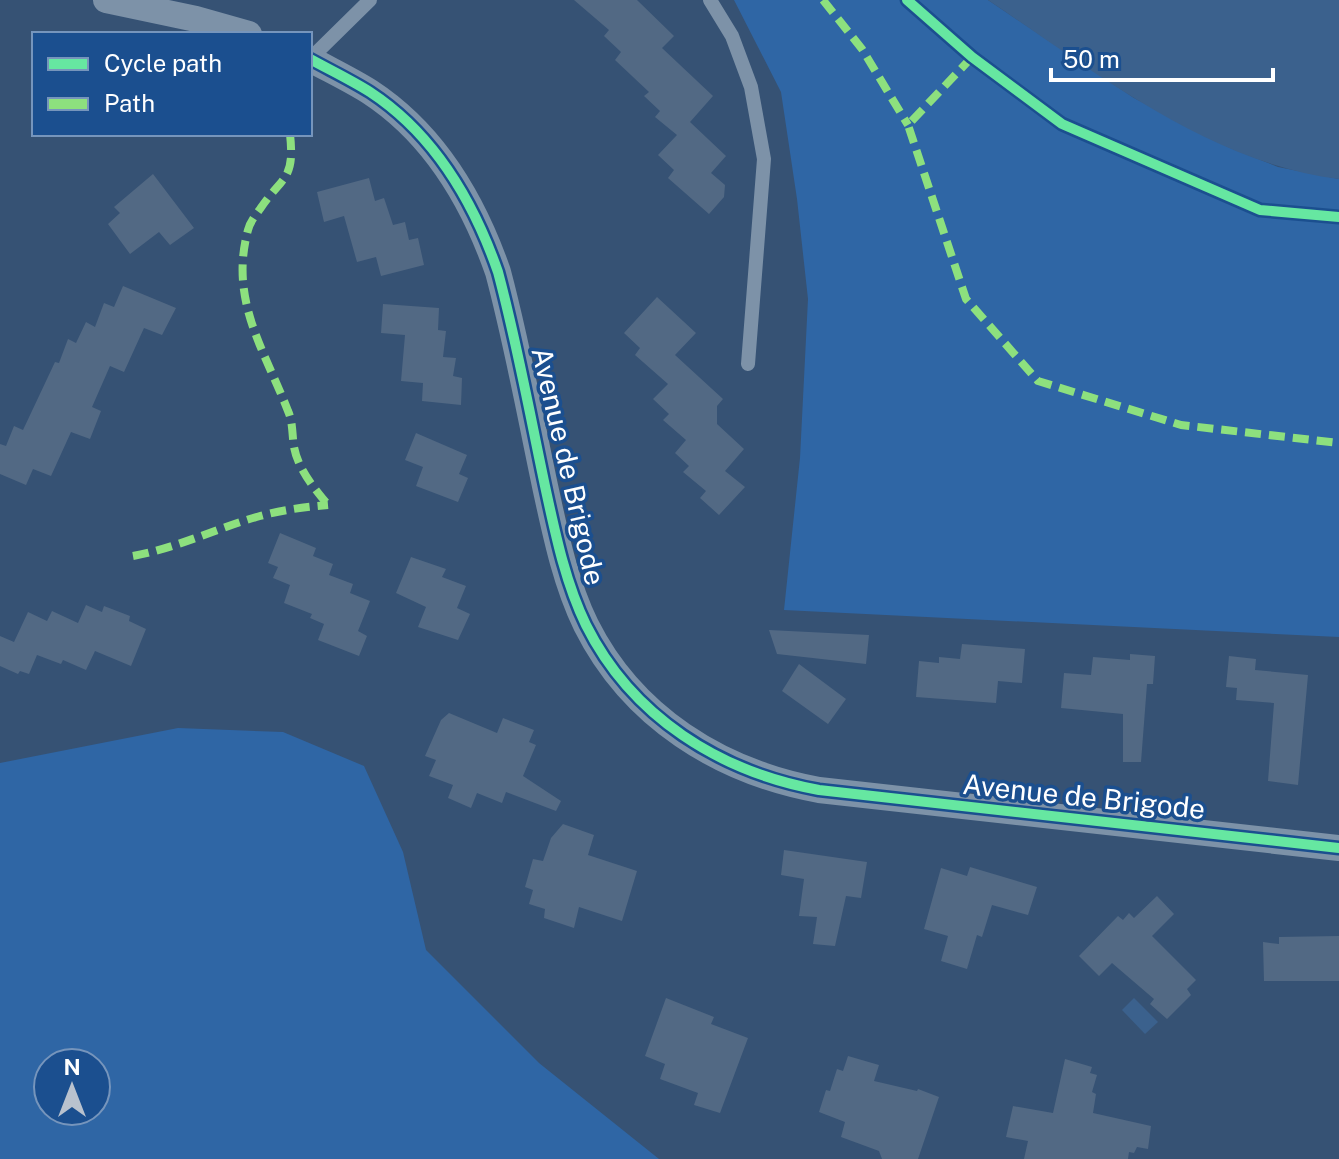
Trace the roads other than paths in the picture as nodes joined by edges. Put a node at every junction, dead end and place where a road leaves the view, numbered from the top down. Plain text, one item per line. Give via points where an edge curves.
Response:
1 (106, 0) edge
2 (370, 0) edge
3 (710, 0) edge
4 (241, 32) edge
5 (312, 57) edge
6 (312, 60) edge
7 (748, 364) dead end
8 (1339, 848) edge

1 - 4 street
2 - 5 lane, Avenue de Brigode
3 - 7 lane via 747,74 764,159
6 - 8 street, Avenue de Brigode via 370,92 402,118 466,199 506,300 557,539 585,624 611,666 644,704 685,739 726,762 794,786

